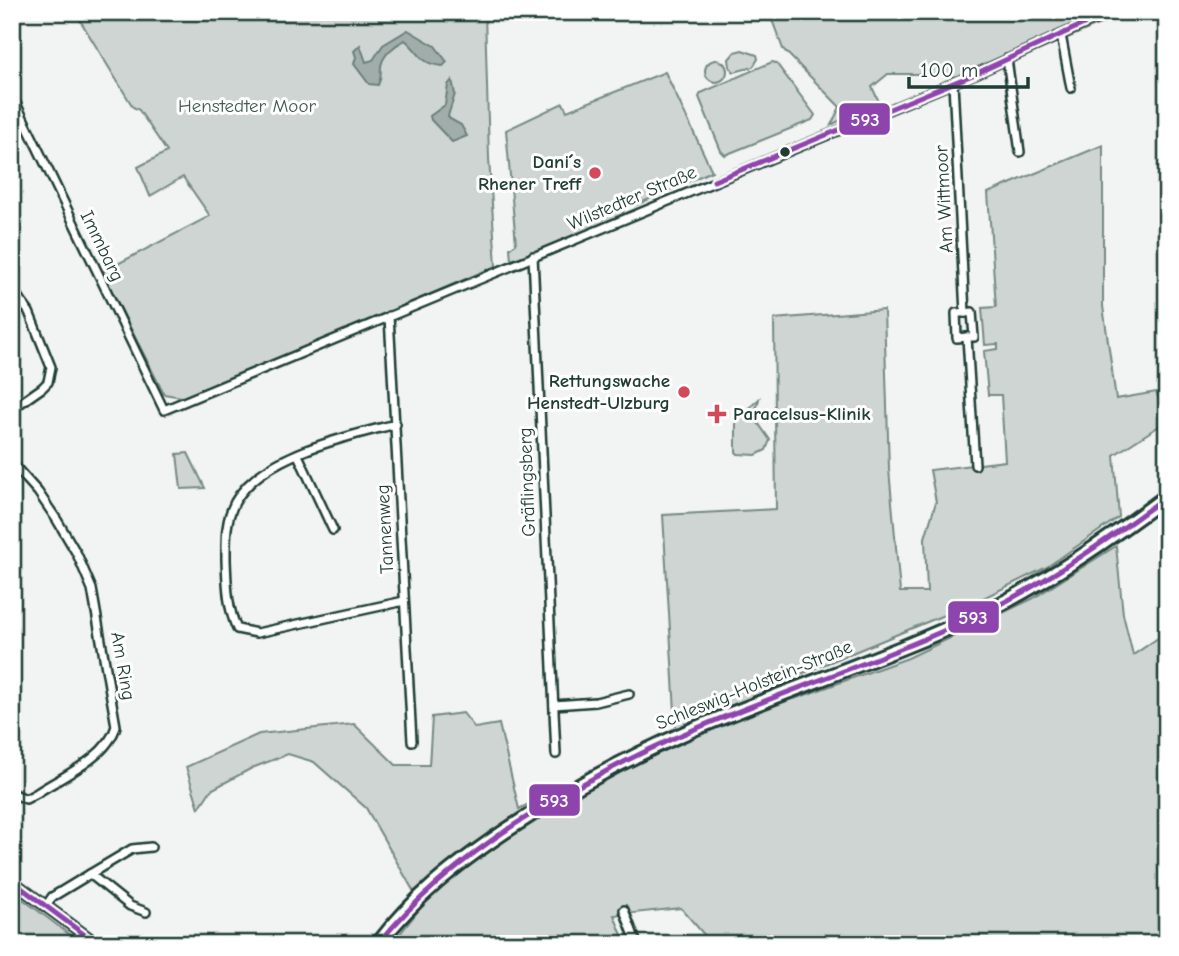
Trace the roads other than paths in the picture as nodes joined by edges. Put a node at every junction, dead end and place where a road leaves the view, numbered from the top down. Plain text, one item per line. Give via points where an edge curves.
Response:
1 (1111, 12) edge
2 (1060, 35) junction
3 (1007, 60) junction
4 (953, 83) junction
5 (1070, 88) dead end
6 (12, 95) edge
7 (1020, 152) dead end
8 (533, 256) junction
9 (12, 289) edge
10 (965, 313) junction
11 (388, 316) junction
12 (967, 337) junction
13 (12, 409) edge
14 (164, 410) joint
15 (396, 424) junction
16 (298, 454) junction
17 (12, 463) edge
18 (975, 465) dead end
19 (1167, 496) edge
20 (333, 530) dead end
21 (404, 601) junction
22 (629, 694) dead end
23 (554, 705) junction
24 (412, 741) dead end
25 (555, 754) dead end
26 (12, 793) edge
27 (151, 847) dead end
28 (90, 874) junction
29 (12, 881) edge
30 (46, 906) junction
31 (624, 910) dead end
32 (146, 912) dead end
33 (97, 944) edge
34 (378, 944) edge
35 (637, 944) edge

1 - 2 street, Wilstedter Straße
2 - 3 street, Wilstedter Straße
2 - 5 street
3 - 4 street, Wilstedter Straße
3 - 7 street
4 - 8 street, Wilstedter Straße
4 - 10 street, Am Wittmoor
6 - 14 street, Immbarg
8 - 11 street, Wilstedter Straße
8 - 23 street, Gräflingsberg
9 - 13 street via 29,312 51,367 48,382
10 - 12 street, Am Wittmoor via 972,312 974,337
10 - 12 street, Am Wittmoor via 956,313 957,338
11 - 14 street, Wilstedter Straße
11 - 15 street, Tannenweg
12 - 18 street, Am Wittmoor
15 - 16 street
15 - 21 street, Tannenweg
16 - 20 street
16 - 21 street via 265,470 244,489 233,508 226,531 227,570 229,611 237,629 257,633
17 - 26 street, Am Ring via 38,492 77,554 92,589 116,726 101,752 26,799
19 - 34 main road, Schleswig-Holstein-Straße via 1043,581 987,610 695,728 564,793 421,894
21 - 24 street, Tannenweg
22 - 23 street
23 - 25 street, Gräflingsberg
27 - 28 street via 132,849
28 - 30 street via 52,897
28 - 32 street via 130,906
29 - 30 street
30 - 33 street
31 - 35 street

